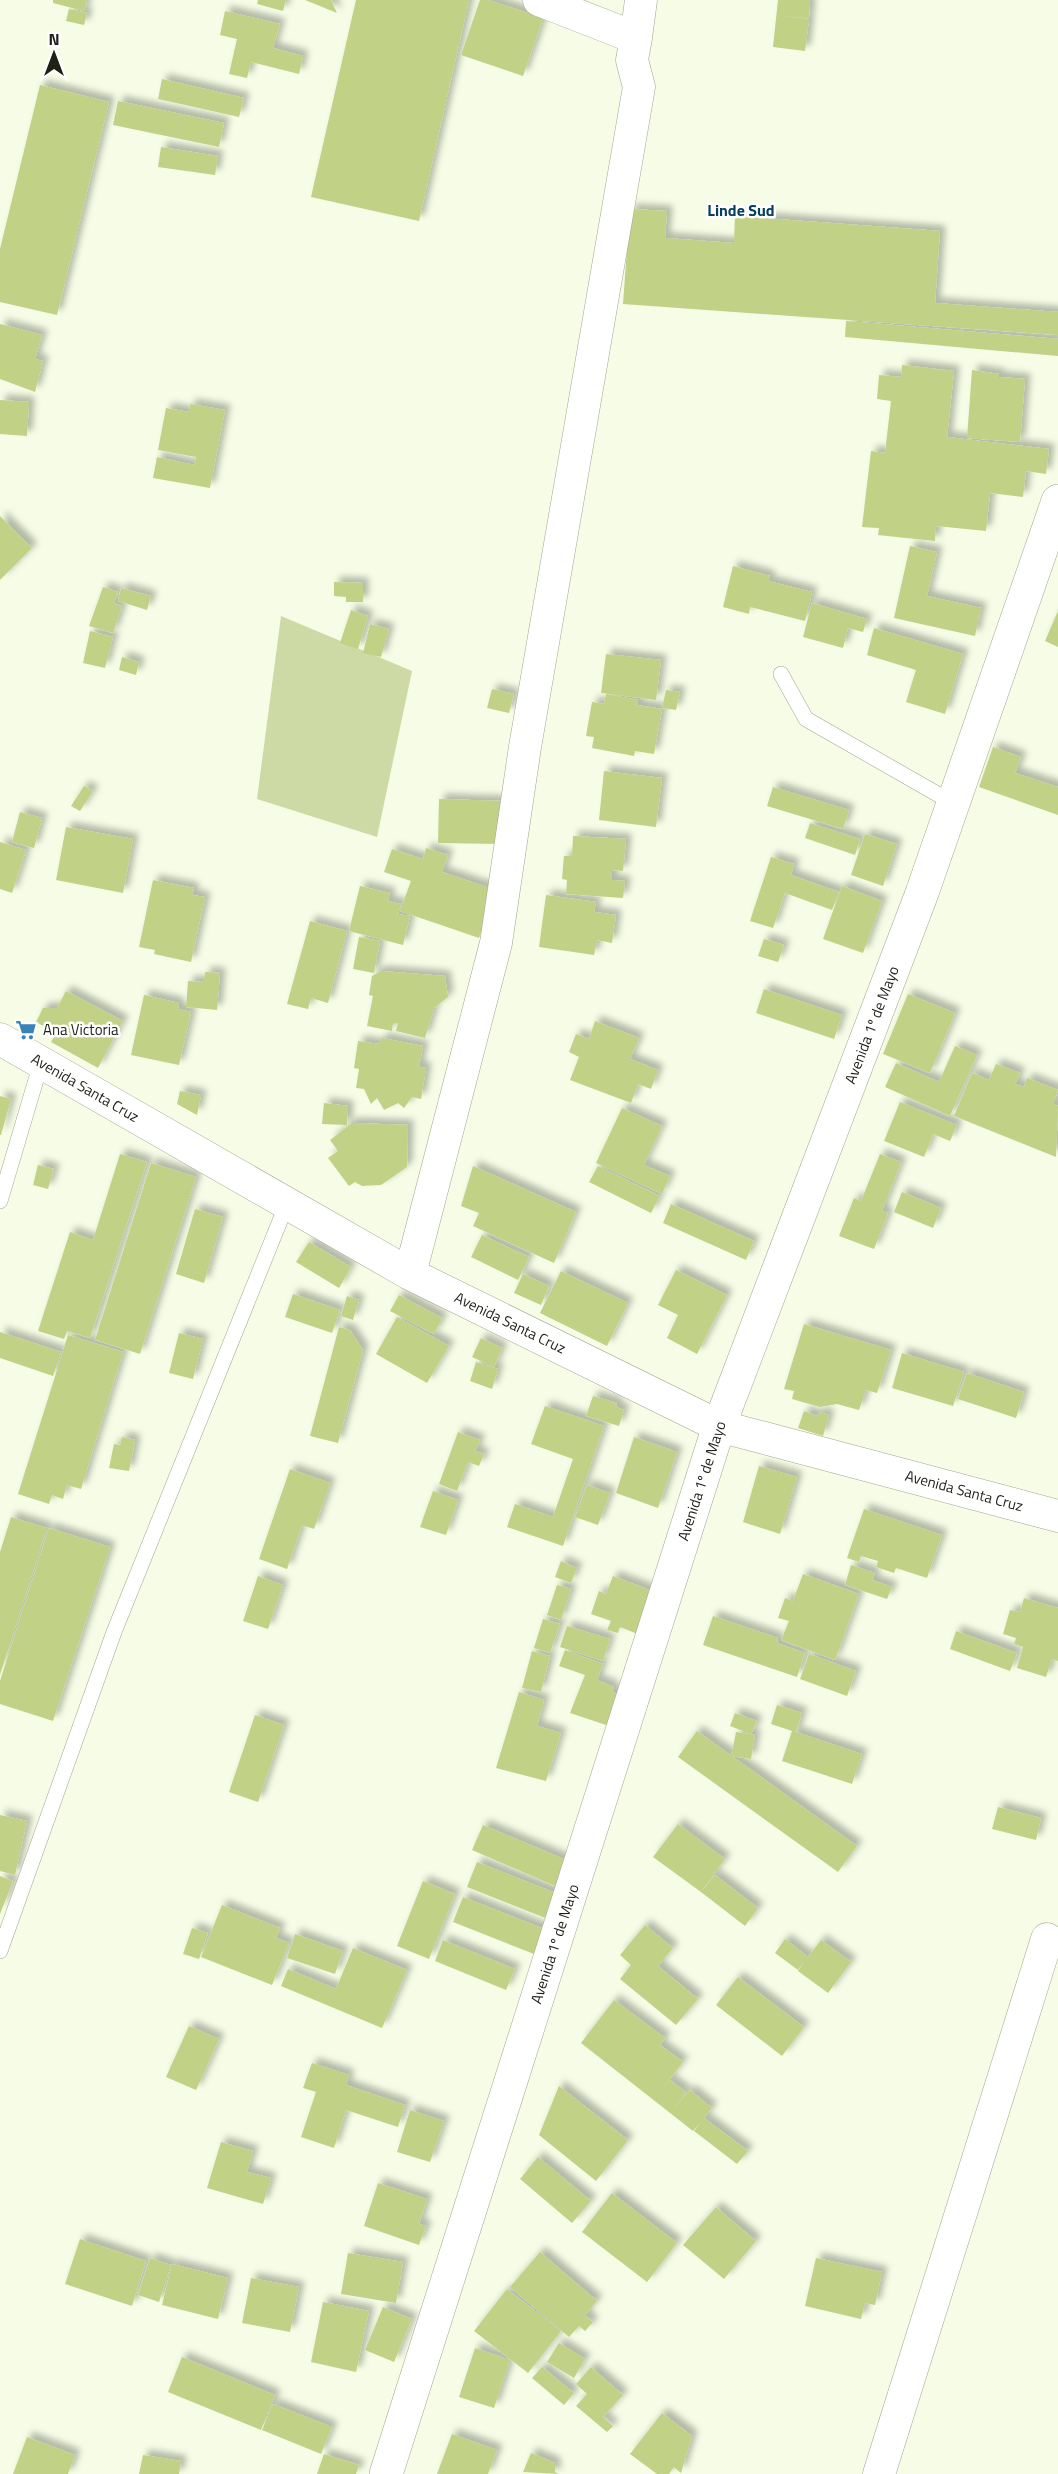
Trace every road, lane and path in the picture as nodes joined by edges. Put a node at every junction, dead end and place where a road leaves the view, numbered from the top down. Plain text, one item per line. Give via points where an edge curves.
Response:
1 (539, 0) edge
2 (641, 0) edge
3 (636, 38) junction
4 (1058, 501) edge
5 (781, 674) dead end
6 (953, 803) junction
7 (0, 1039) edge
8 (41, 1063) junction
9 (0, 1201) edge
10 (286, 1206) junction
11 (410, 1274) junction
12 (719, 1426) junction
13 (1058, 1516) edge
14 (1047, 1939) dead end
15 (0, 1951) edge
16 (386, 2474) edge
17 (879, 2474) edge

1 - 3 street
2 - 3 street
3 - 11 street via 632,60 639,87 525,747 496,942
4 - 6 main road, Avenida 1º de Mayo
5 - 6 lane via 806,719
6 - 12 main road, Avenida 1º de Mayo
7 - 8 street, Avenida Santa Cruz
8 - 9 lane
8 - 10 street, Avenida Santa Cruz
10 - 11 street, Avenida Santa Cruz
10 - 15 lane via 114,1632
11 - 12 street, Avenida Santa Cruz
12 - 13 street, Avenida Santa Cruz
12 - 16 main road, Avenida 1º de Mayo
14 - 17 street

